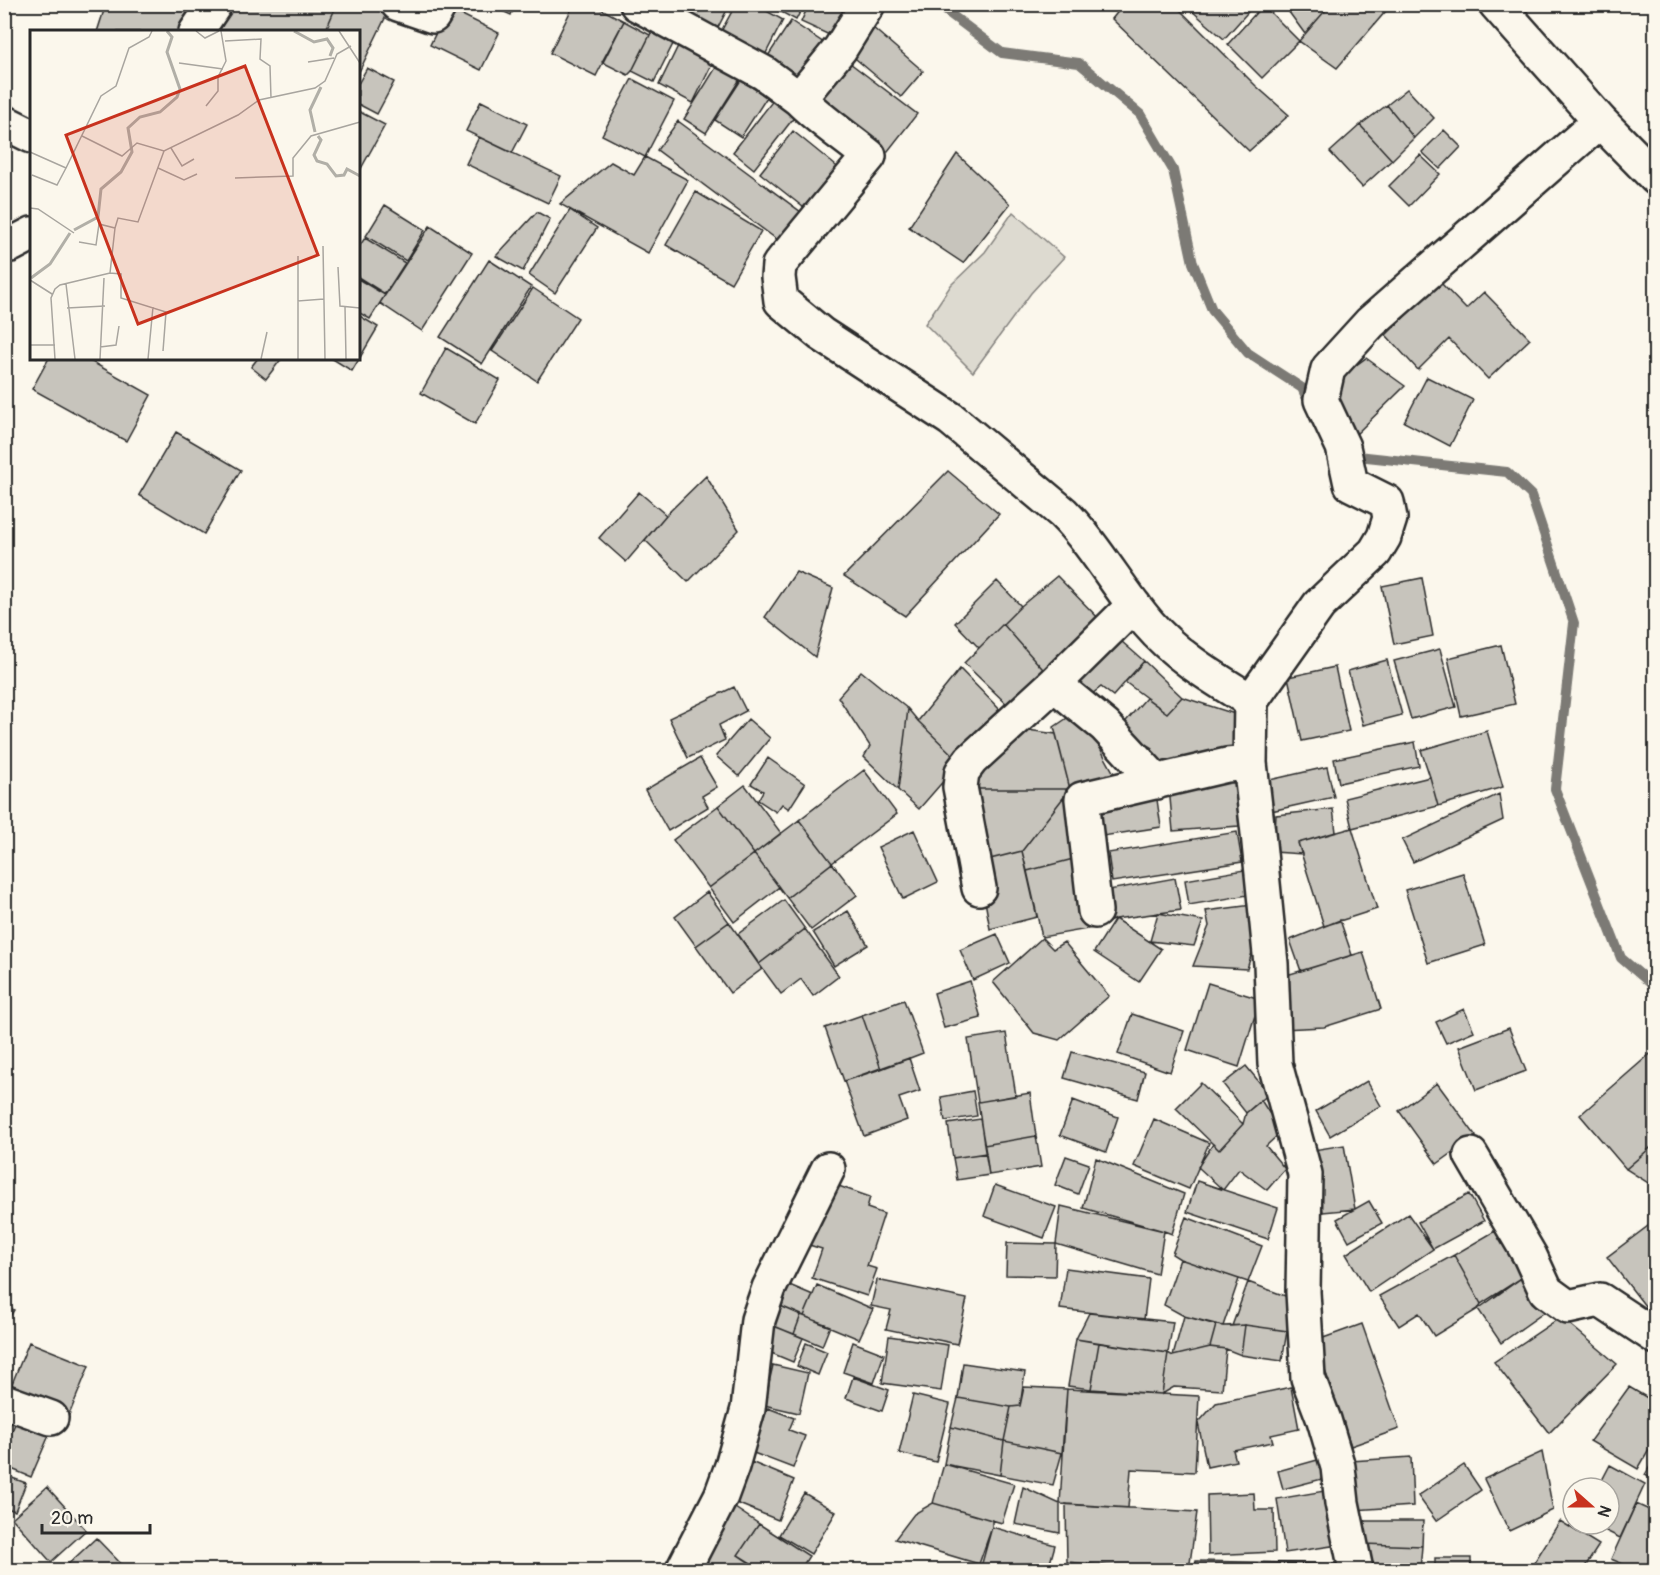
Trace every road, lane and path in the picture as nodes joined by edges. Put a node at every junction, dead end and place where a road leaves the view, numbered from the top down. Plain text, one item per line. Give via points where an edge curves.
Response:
1 (215, 4) edge
2 (398, 4) edge
3 (440, 4) edge
4 (637, 4) edge
5 (868, 4) edge
6 (1496, 4) edge
7 (197, 30) edge
8 (799, 99) junction
9 (1600, 121) junction
10 (4, 122) edge
11 (30, 135) edge
12 (1656, 178) edge
13 (30, 235) edge
14 (4, 243) edge
15 (1134, 605) junction
16 (1054, 684) junction
17 (1251, 701) junction
18 (1250, 763) junction
19 (1157, 782) junction
20 (979, 888) dead end
21 (1095, 911) dead end
22 (1471, 1155) dead end
23 (828, 1169) dead end
24 (1656, 1337) edge
25 (4, 1401) edge
26 (51, 1418) dead end
27 (683, 1570) edge
28 (1356, 1570) edge

1 - 7 street
2 - 3 street via 433,16
4 - 8 street via 764,73
5 - 8 street via 840,49
6 - 9 street
8 - 15 street via 869,156 779,265 781,301 821,334 951,419 1064,513
9 - 12 street
9 - 17 street via 1370,323 1328,369 1321,400 1343,447 1351,484 1387,502 1390,518 1375,552 1319,605
10 - 11 street
13 - 14 street via 11,246
15 - 16 street
15 - 17 street via 1168,645
16 - 19 street via 1105,726
16 - 20 street via 962,772 960,787
17 - 18 street
18 - 19 street
18 - 28 street via 1271,964 1275,1064 1305,1174 1303,1292 1308,1378 1338,1467
19 - 21 street via 1082,799
22 - 24 street via 1546,1291 1568,1307 1600,1300
23 - 27 street via 769,1288 758,1320 748,1409 732,1466
25 - 26 street

